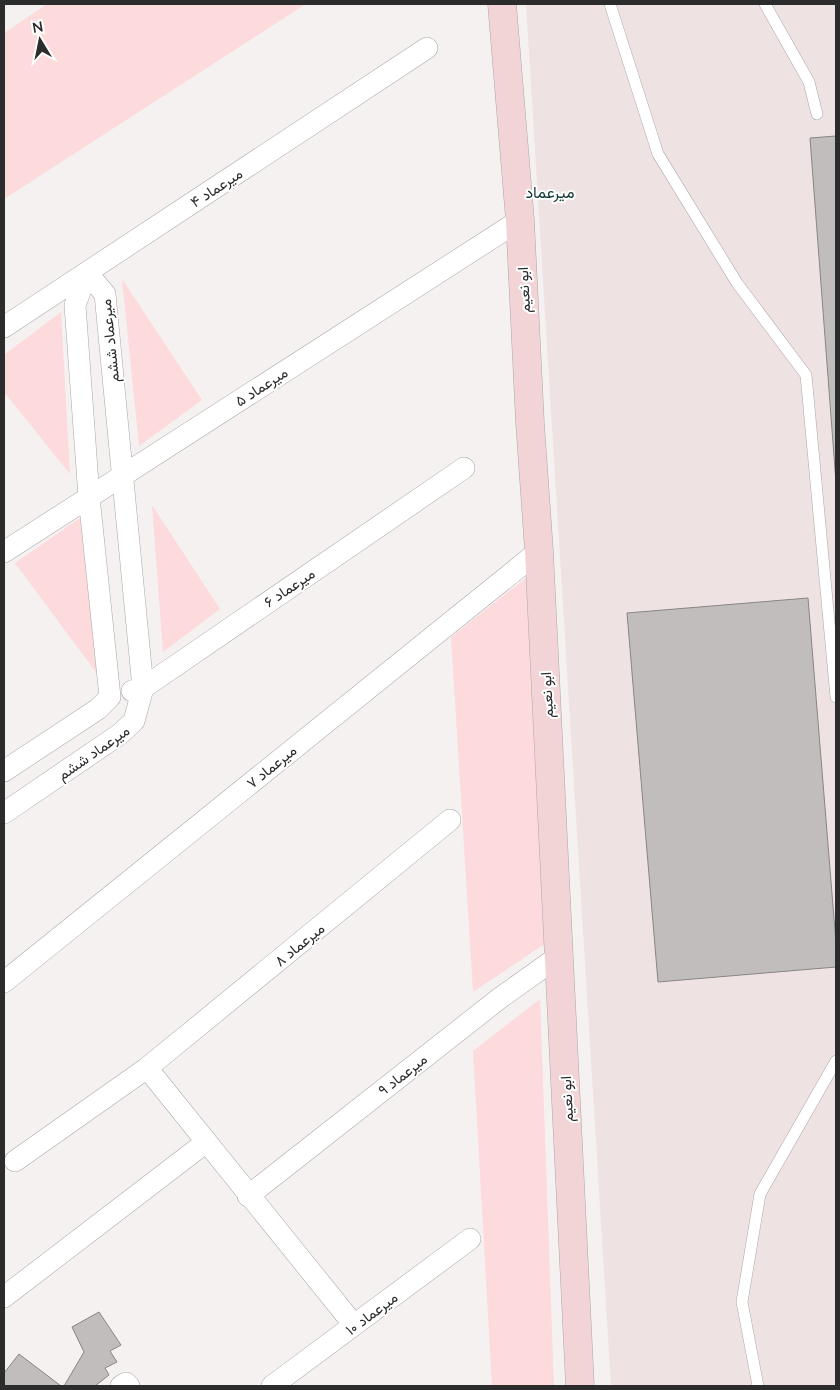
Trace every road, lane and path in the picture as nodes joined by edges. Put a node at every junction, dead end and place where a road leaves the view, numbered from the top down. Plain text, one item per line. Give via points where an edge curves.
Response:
1 (502, 4) edge
2 (610, 4) edge
3 (765, 4) edge
4 (427, 48) dead end
5 (817, 114) dead end
6 (520, 220) junction
7 (86, 273) junction
8 (4, 327) edge
9 (464, 468) dead end
10 (122, 475) junction
11 (89, 497) junction
12 (539, 550) junction
13 (4, 552) edge
14 (143, 688) junction
15 (110, 697) junction
16 (836, 697) edge
17 (4, 771) edge
18 (4, 813) edge
19 (450, 820) dead end
20 (559, 956) junction
21 (4, 982) edge
22 (836, 1061) edge
23 (147, 1068) junction
24 (205, 1143) junction
25 (15, 1160) dead end
26 (248, 1196) junction
27 (470, 1239) dead end
28 (4, 1298) edge
29 (354, 1326) junction
30 (121, 1386) edge
31 (129, 1386) edge
32 (272, 1386) edge
33 (580, 1386) edge
34 (758, 1386) edge

1 - 6 main road, ابو نعیم
2 - 16 lane via 658,154 737,283 806,375
3 - 5 lane via 809,82
4 - 7 street, میرعماد ۴
6 - 10 street, میرعماد ۵
6 - 12 main road, ابو نعیم
7 - 8 street, میرعماد ۴
7 - 10 street, میرعماد ششم via 105,294
7 - 11 street, میرعماد ششم via 75,305
9 - 14 street, میرعماد ۶
10 - 11 street, میرعماد ۵
10 - 14 street, میرعماد ششم
11 - 13 street, میرعماد ۵
11 - 15 street, میرعماد ششم
12 - 20 main road, ابو نعیم
12 - 21 street, میرعماد ۷
14 - 15 street, میرعماد ۶
14 - 18 street, میرعماد ششم via 134,722
15 - 17 street via 98,709
19 - 23 street, میرعماد ۸
20 - 26 street, میرعماد ۹ via 500,998
20 - 33 main road, ابو نعیم
22 - 34 lane via 760,1194 742,1302
23 - 24 street
23 - 25 street, میرعماد ۸
24 - 26 street
24 - 28 street
26 - 29 street
27 - 29 street, میرعماد ۱۰
29 - 32 street, میرعماد ۱۰
30 - 31 street via 126,1382

